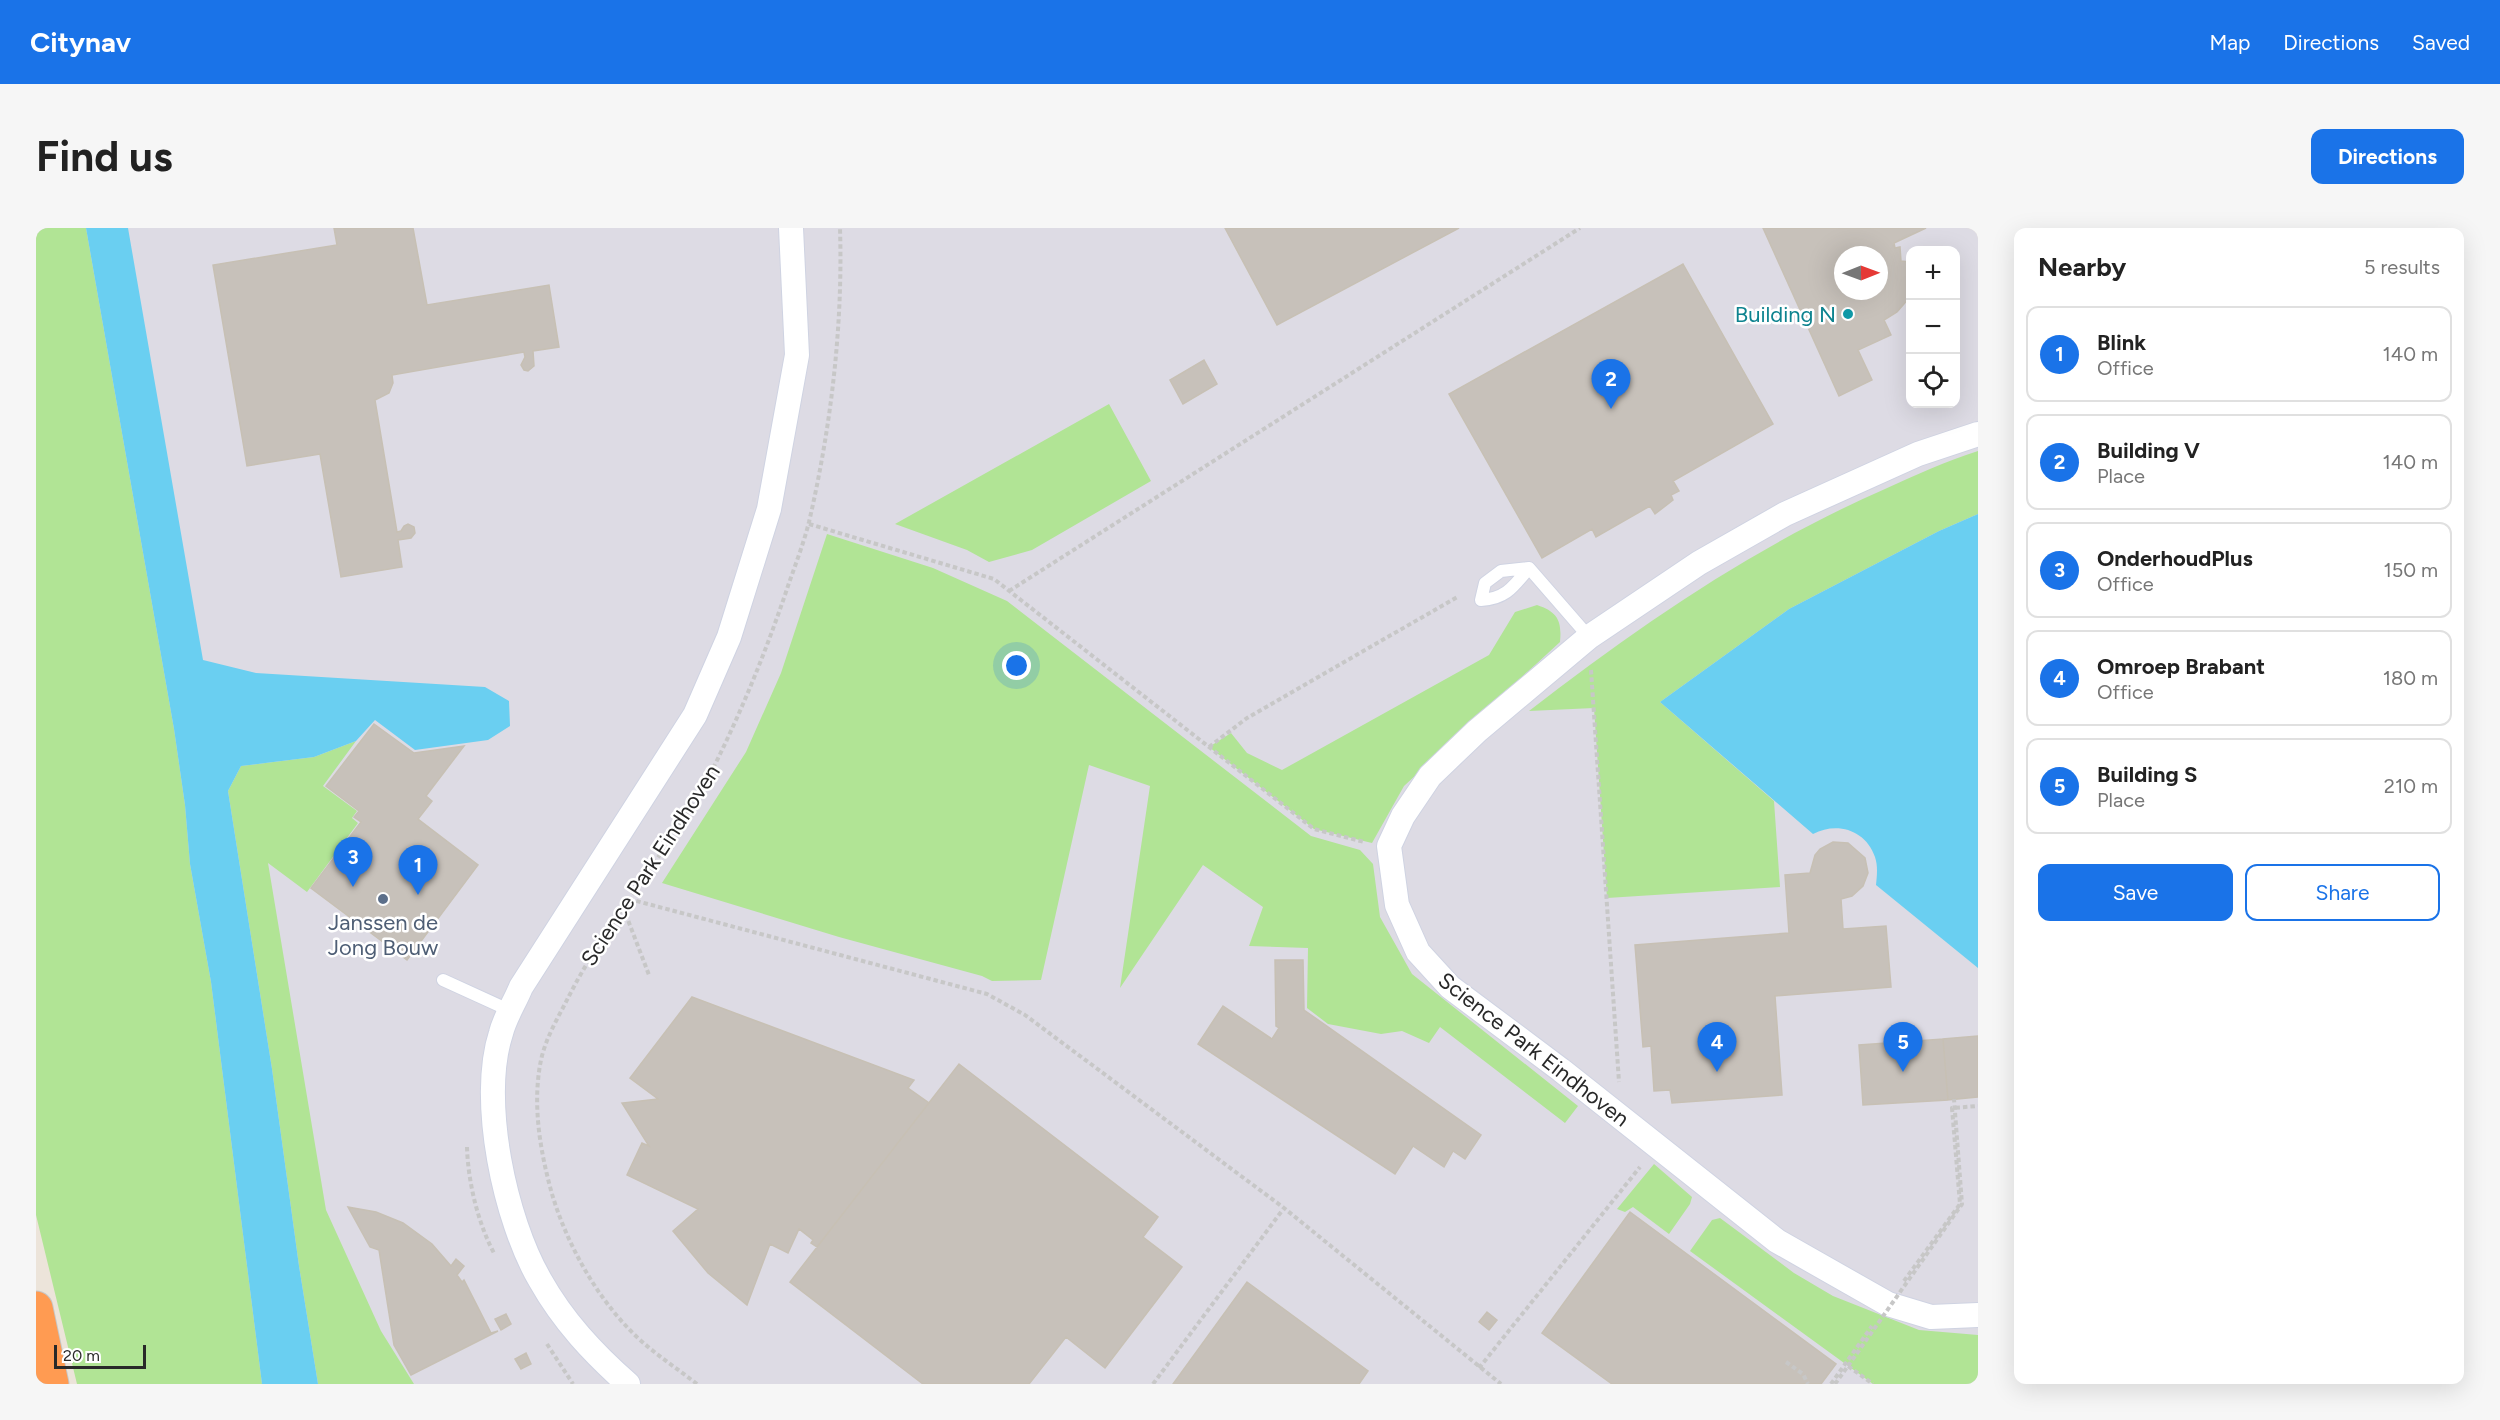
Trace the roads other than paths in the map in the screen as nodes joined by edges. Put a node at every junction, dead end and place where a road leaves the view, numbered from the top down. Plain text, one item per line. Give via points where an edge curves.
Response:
1 (791, 228) edge
2 (1978, 434) edge
3 (1529, 568) dead end
4 (1589, 637) junction
5 (444, 980) dead end
6 (511, 1011) junction
7 (36, 1308) edge
8 (1978, 1315) edge
9 (52, 1384) edge
10 (628, 1384) edge

1 - 6 street, Science Park Eindhoven via 797,355 769,509 729,637 696,715 521,987
2 - 4 street via 1918,454 1785,514 1699,563
3 - 4 lane
4 - 8 street, Science Park Eindhoven via 1430,776 1403,816 1389,846 1397,905 1418,952 1450,987 1777,1241 1888,1304 1931,1317
5 - 6 lane
6 - 10 street, Science Park Eindhoven via 500,1033 492,1081 492,1122 514,1222 539,1280 566,1319 590,1350
7 - 9 highway

